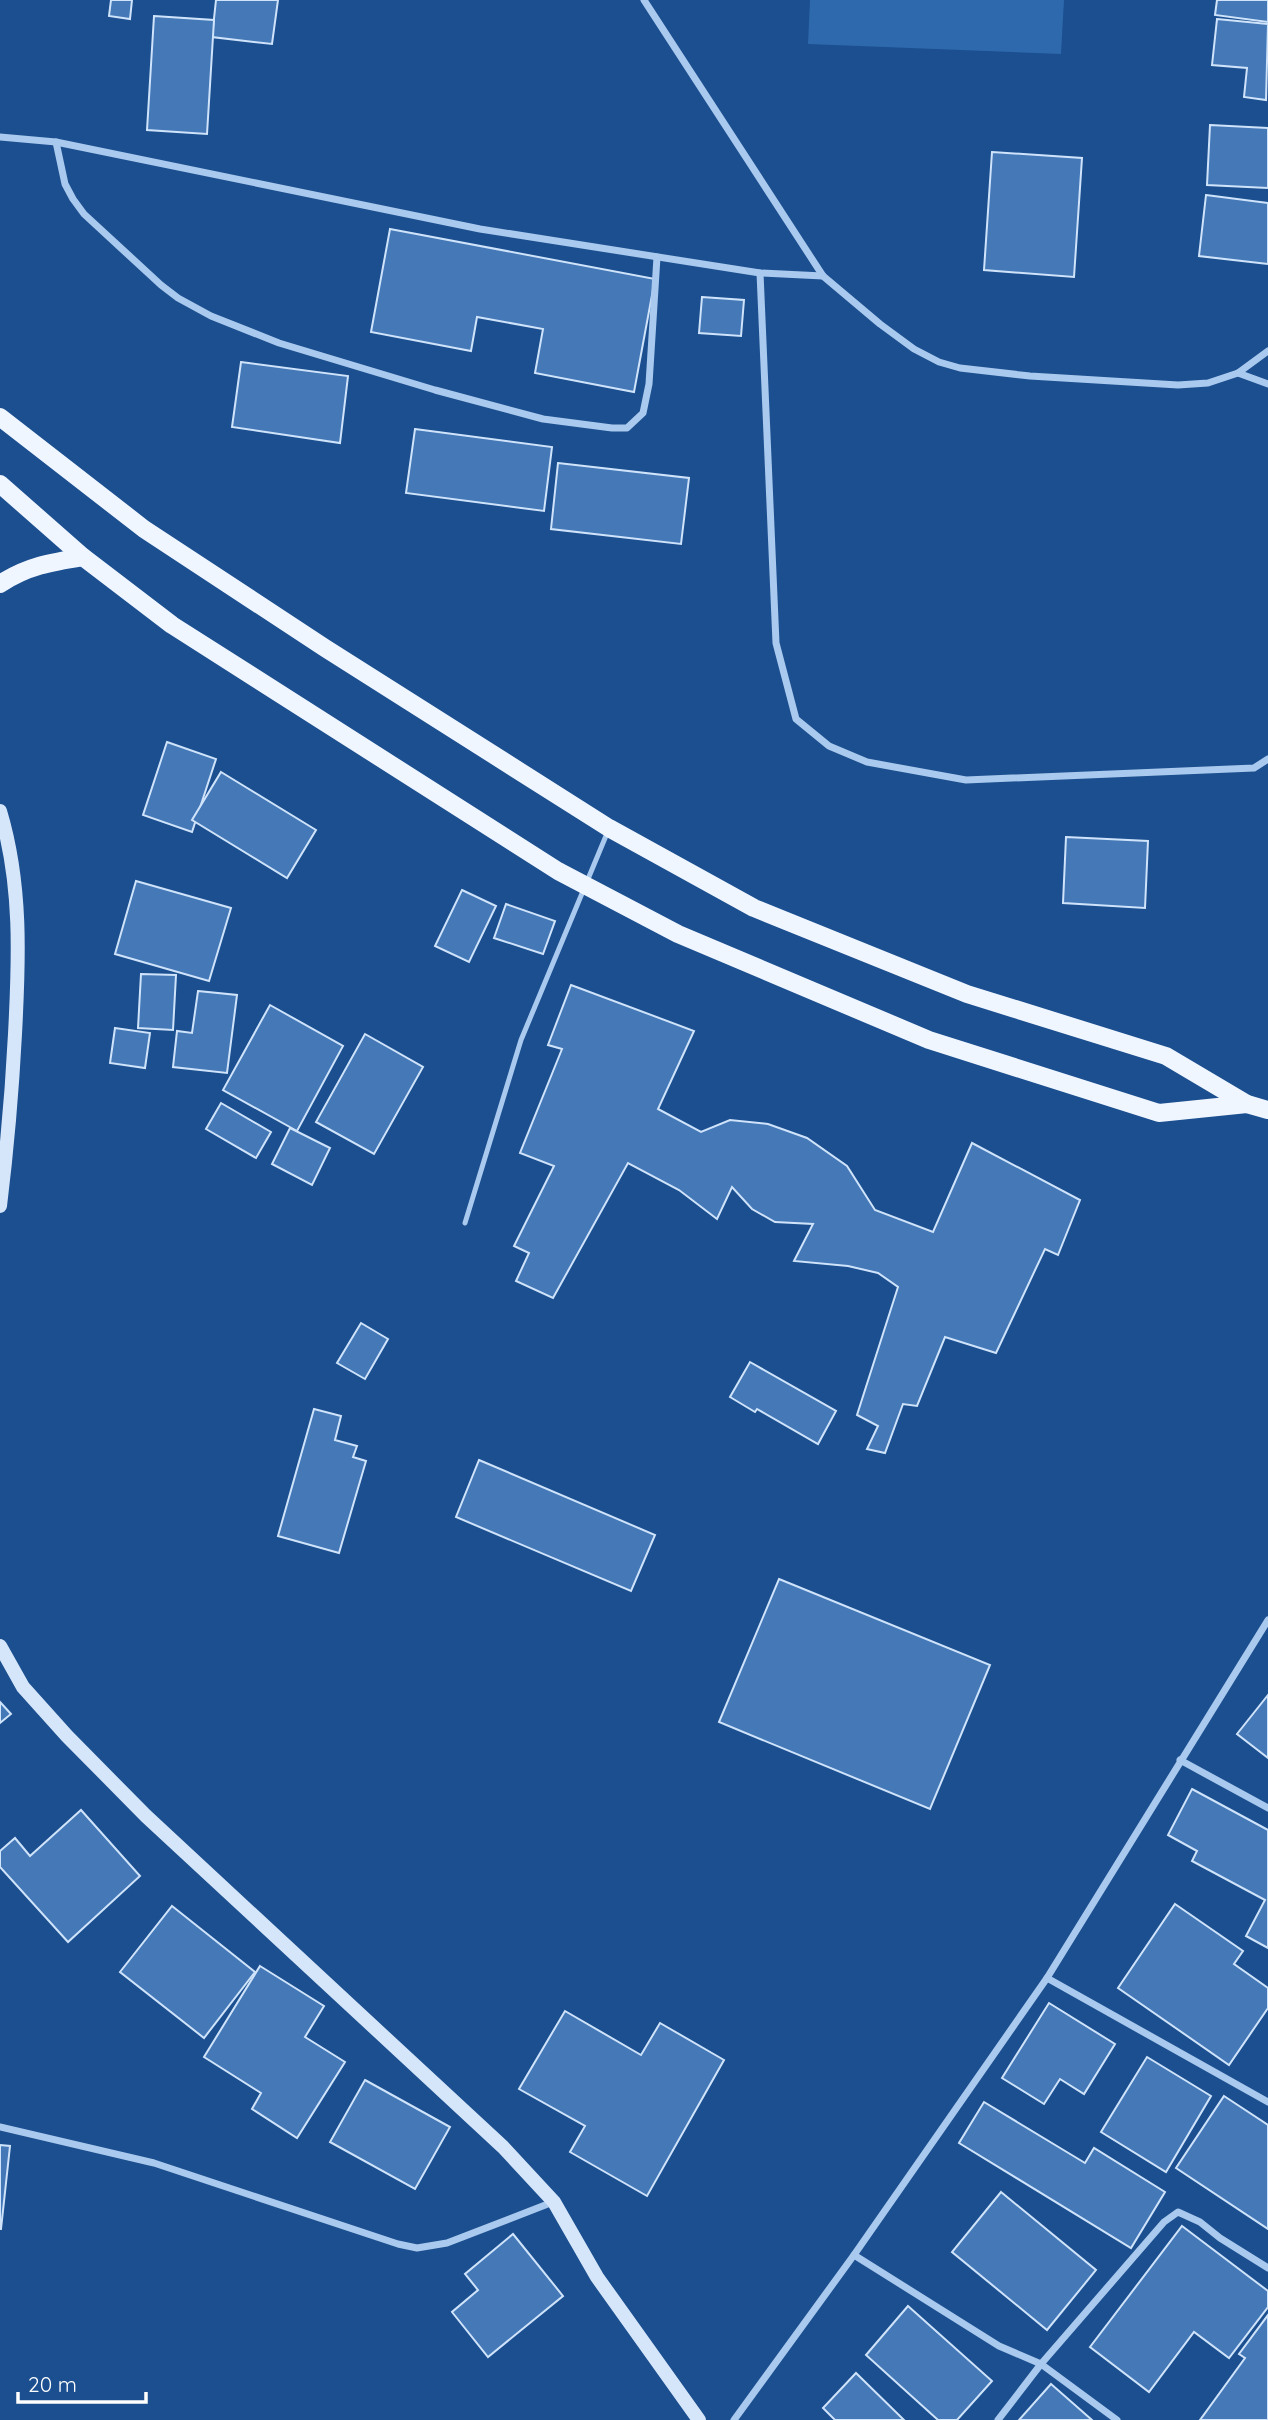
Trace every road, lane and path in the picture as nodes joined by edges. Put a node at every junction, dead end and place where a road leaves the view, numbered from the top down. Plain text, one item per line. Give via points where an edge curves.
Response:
1 (645, 0) edge
2 (0, 137) edge
3 (56, 142) junction
4 (657, 257) junction
5 (760, 273) junction
6 (823, 276) junction
7 (1268, 351) edge
8 (1238, 373) junction
9 (1268, 384) edge
10 (2, 426) edge
11 (0, 484) edge
12 (83, 557) junction
13 (0, 584) edge
14 (1268, 759) edge
15 (0, 811) edge
16 (609, 828) junction
17 (586, 884) junction
18 (1247, 1104) junction
19 (1268, 1110) edge
20 (0, 1206) edge
21 (465, 1223) dead end
22 (1268, 1620) edge
23 (0, 1646) edge
24 (1180, 1760) junction
25 (1268, 1808) edge
26 (1047, 1978) junction
27 (1268, 2102) edge
28 (0, 2127) edge
29 (554, 2202) junction
30 (854, 2255) junction
31 (1268, 2268) edge
32 (1041, 2364) junction
33 (699, 2420) edge
34 (734, 2420) edge
35 (998, 2420) edge
36 (1117, 2420) edge

1 - 6 street
2 - 3 street
3 - 4 street via 480,229
3 - 4 street via 65,184 84,214 161,285 193,307 279,343 543,419 627,428 643,413
4 - 5 street
5 - 6 street
5 - 14 street via 776,643 796,719 829,746 867,762 966,780 1254,768
6 - 8 street via 914,348 960,368 1178,385 1208,383
7 - 8 street
8 - 9 street
10 - 16 main road via 144,528
11 - 12 main road
12 - 13 main road via 41,564
12 - 17 main road via 184,632 558,871
15 - 20 main road via 13,867 19,968
16 - 17 lane
16 - 18 main road via 754,908 967,995 1167,1056
17 - 18 main road via 678,934 929,1040 1159,1113
17 - 21 lane via 521,1040
18 - 19 main road
22 - 24 street
23 - 29 main road via 23,1687 137,1807 503,2147
24 - 25 street
24 - 26 street
26 - 27 street
26 - 30 street
28 - 29 street via 154,2163 417,2248 447,2243
29 - 33 main road via 597,2277
30 - 32 street via 999,2346
30 - 34 street
31 - 32 street via 1178,2212 1164,2222
32 - 35 street
32 - 36 street

